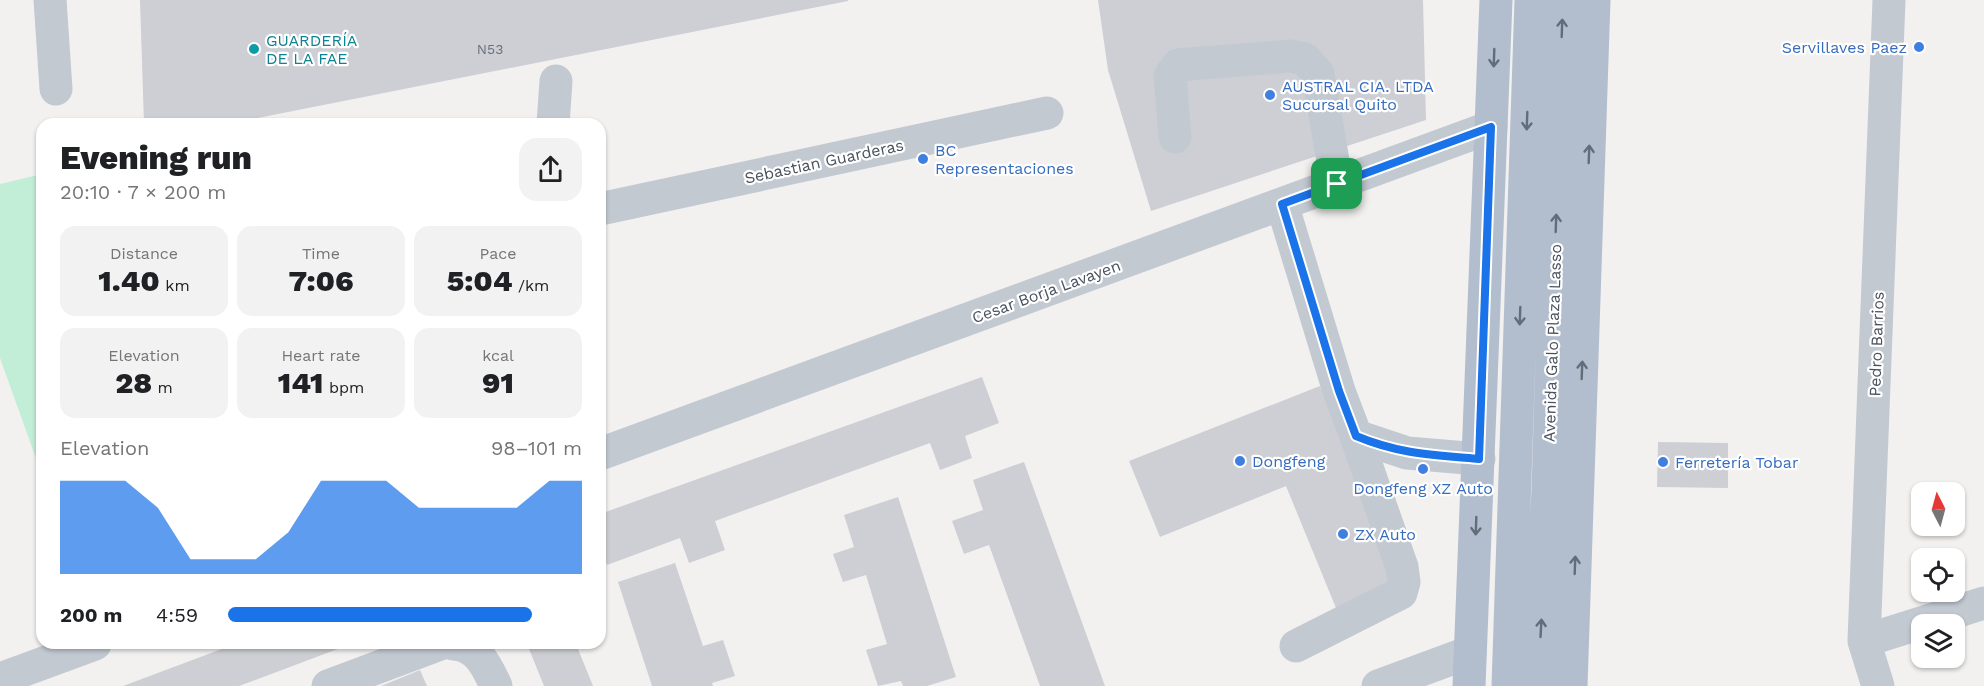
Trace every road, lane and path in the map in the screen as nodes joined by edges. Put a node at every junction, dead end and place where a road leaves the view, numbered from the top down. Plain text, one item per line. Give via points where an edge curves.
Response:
1 (50, 0) edge
2 (1496, 0) edge
3 (1531, 0) edge
4 (1563, 0) edge
5 (1593, 0) edge
6 (1889, 0) edge
7 (556, 81) dead end
8 (56, 89) dead end
9 (1047, 113) dead end
10 (554, 118) edge
11 (1491, 127) junction
12 (1174, 137) dead end
13 (1337, 184) junction
14 (1282, 204) junction
15 (606, 208) edge
16 (1356, 436) junction
17 (606, 452) edge
18 (1479, 459) junction
19 (1984, 603) edge
20 (1864, 641) junction
21 (1296, 646) dead end
22 (81, 649) edge
23 (427, 649) edge
24 (472, 649) edge
25 (1470, 652) junction
26 (0, 679) edge
27 (328, 686) edge
28 (496, 686) edge
29 (1378, 686) edge
30 (1469, 686) edge
31 (1508, 686) edge
32 (1539, 686) edge
33 (1571, 686) edge
34 (1878, 686) edge

1 - 8 street
2 -> 11 main road
3 -> 31 main road, Avenida Galo Plaza Lasso
32 -> 4 main road, Avenida Galo Plaza Lasso
33 -> 5 main road, Avenida Galo Plaza Lasso
6 - 20 street, Pedro Barrios
7 - 10 street
9 - 15 street, Sebastian Guarderas
11 - 13 street, Cesar Borja Lavayen
11 - 18 main road
12 - 13 street via 1170,76 1178,64 1290,56 1305,59 1318,74
13 - 14 street, Cesar Borja Lavayen
14 - 16 street
14 - 17 street, Cesar Borja Lavayen
16 - 18 street via 1407,453
16 - 21 street via 1402,567 1401,593
18 -> 25 main road
19 - 20 street
20 - 34 street, Pedro Barrios
22 - 26 street
23 - 27 street
24 - 28 street via 485,662
25 - 29 street
25 - 30 main road

